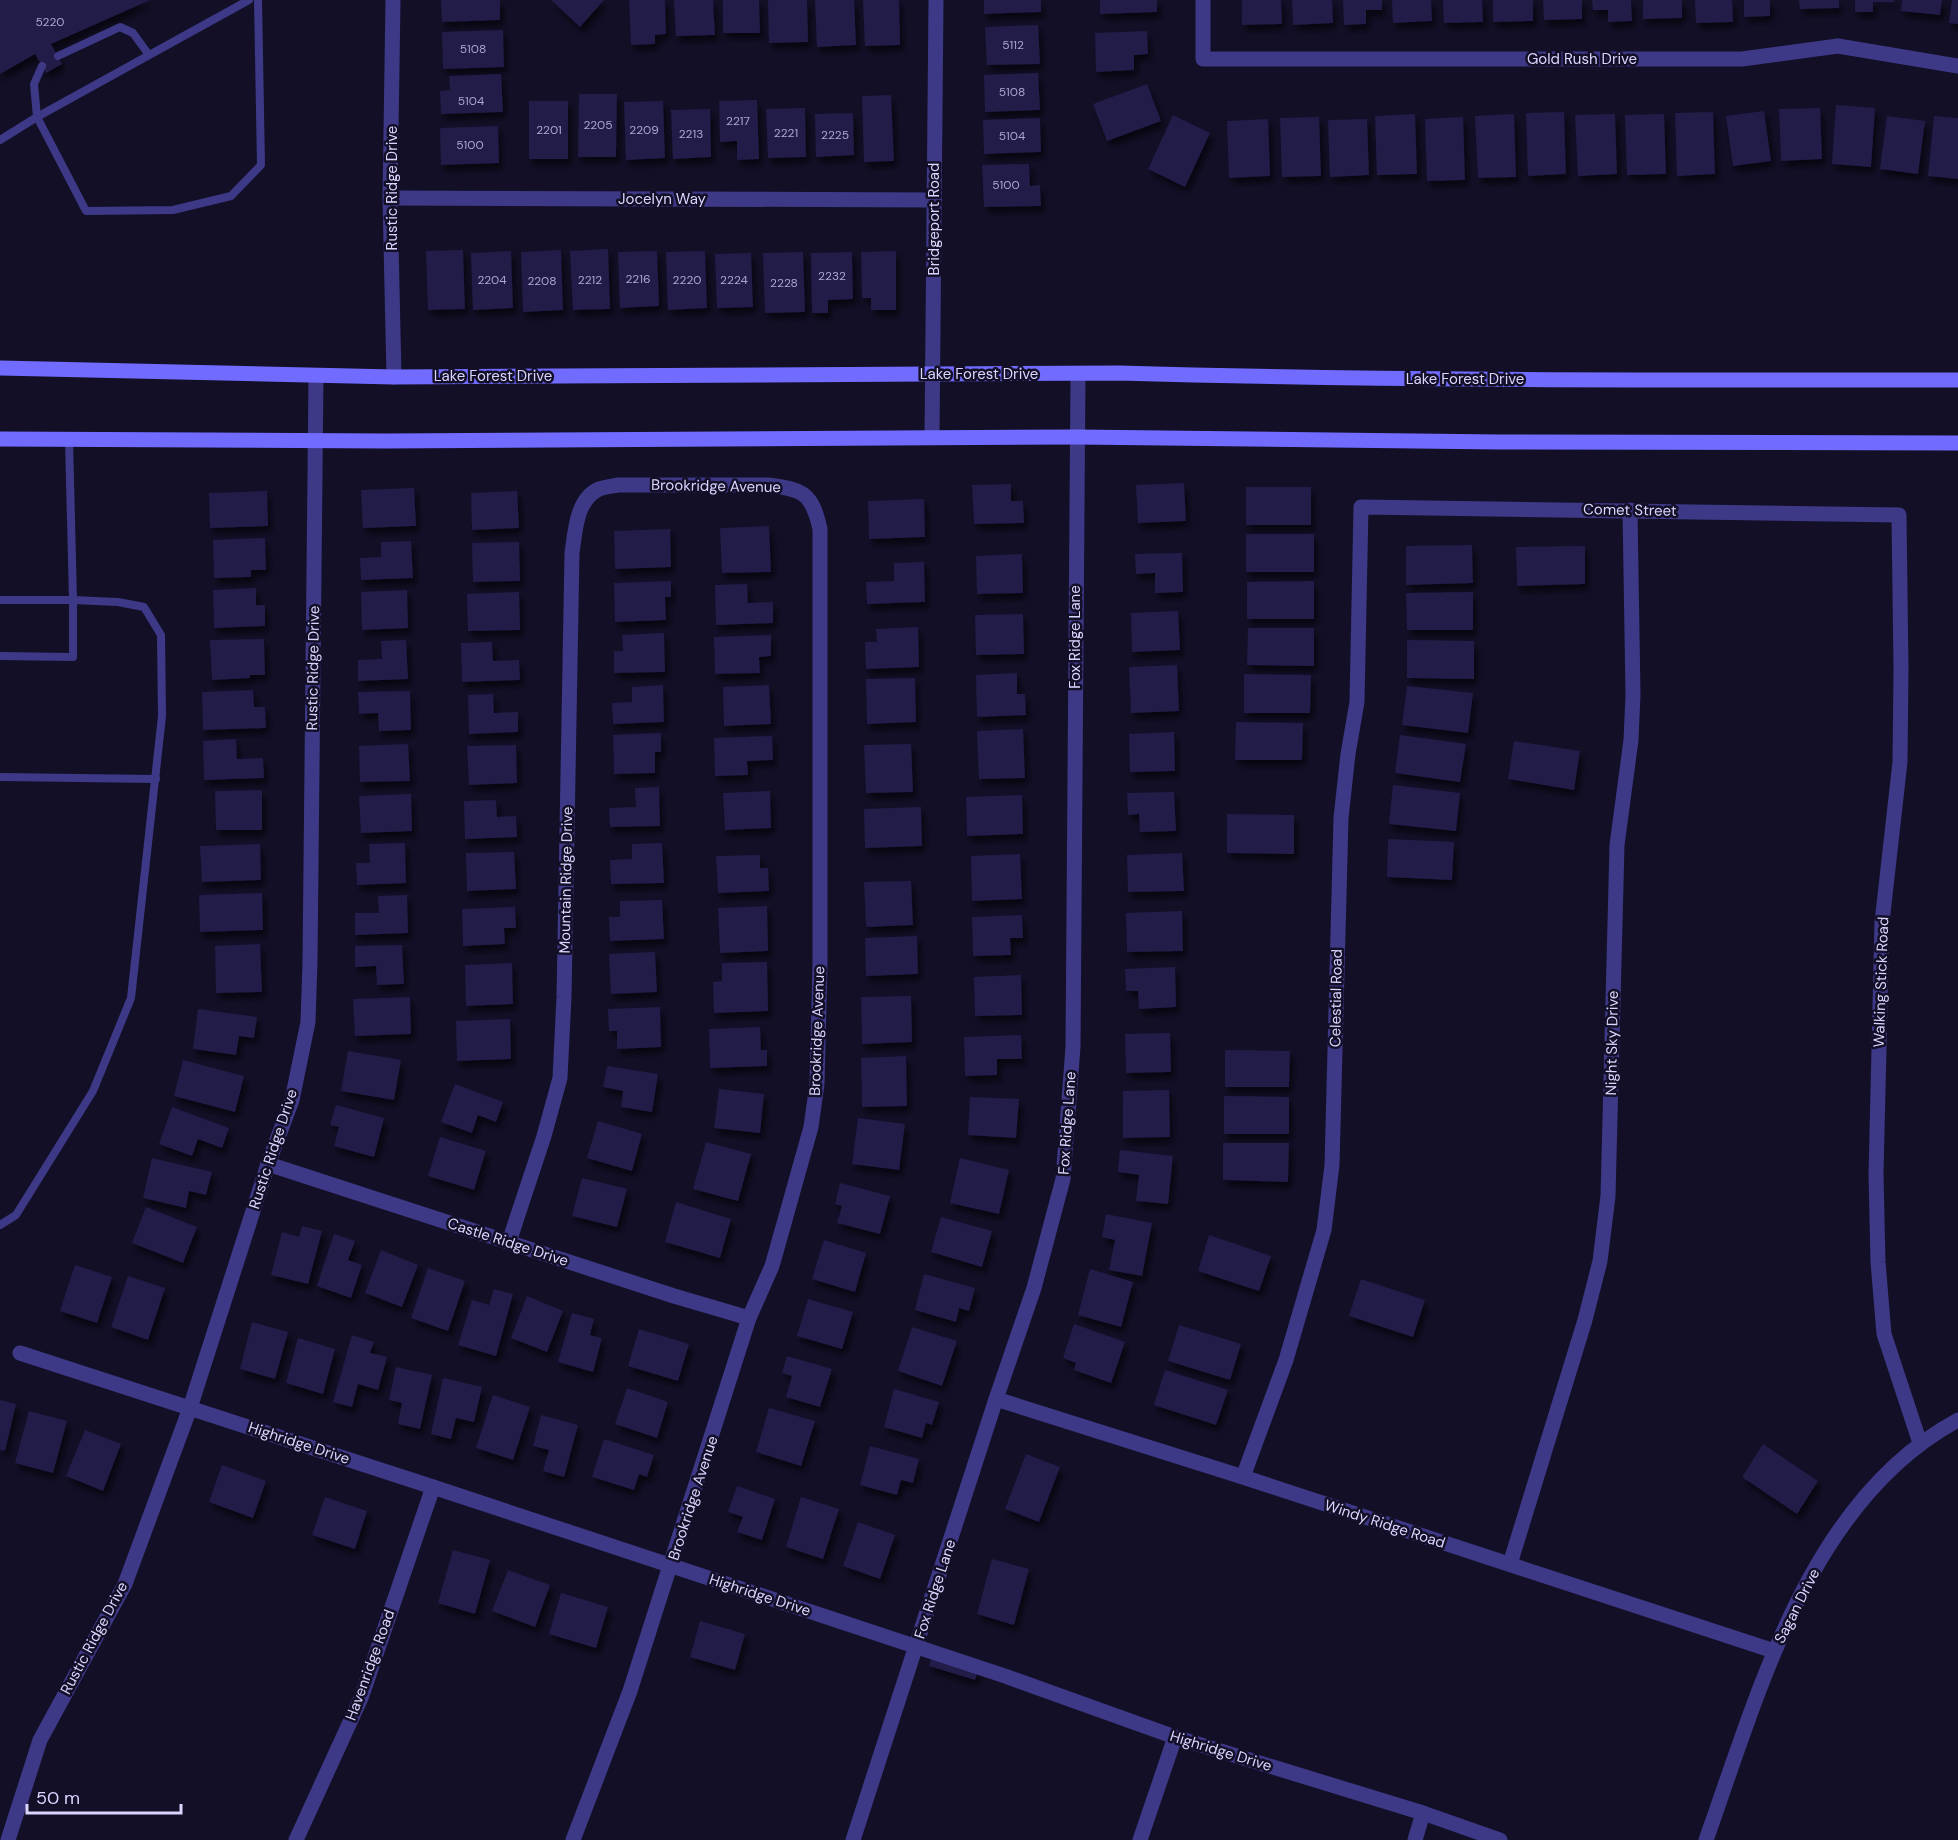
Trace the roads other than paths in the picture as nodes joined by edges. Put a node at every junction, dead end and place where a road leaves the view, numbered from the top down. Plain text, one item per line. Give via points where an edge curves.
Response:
1 (249, 0) edge
2 (258, 0) edge
3 (393, 0) edge
4 (936, 0) edge
5 (1203, 0) edge
6 (149, 55) junction
7 (58, 56) dead end
8 (42, 66) dead end
9 (1958, 66) edge
10 (37, 117) junction
11 (0, 140) edge
12 (390, 198) junction
13 (934, 200) junction
14 (0, 368) edge
15 (934, 374) junction
16 (1078, 374) junction
17 (316, 376) junction
18 (394, 376) junction
19 (1958, 380) edge
20 (933, 437) junction
21 (1077, 437) junction
22 (0, 439) edge
23 (69, 440) junction
24 (316, 441) junction
25 (1958, 443) edge
26 (1361, 507) joint
27 (580, 510) joint
28 (1630, 510) junction
29 (1899, 515) joint
30 (0, 600) edge
31 (73, 600) junction
32 (0, 656) edge
33 (0, 777) edge
34 (156, 779) junction
35 (268, 1164) junction
36 (0, 1225) edge
37 (509, 1242) junction
38 (750, 1318) junction
39 (20, 1353) dead end
40 (996, 1399) junction
41 (190, 1408) junction
42 (1958, 1420) edge
43 (1920, 1443) junction
44 (1243, 1477) junction
45 (433, 1487) junction
46 (1510, 1564) junction
47 (671, 1566) junction
48 (917, 1647) junction
49 (1774, 1651) junction
50 (1175, 1737) junction
51 (1423, 1814) junction
52 (8, 1840) edge
53 (296, 1840) edge
54 (573, 1840) edge
55 (853, 1840) edge
56 (1140, 1840) edge
57 (1414, 1840) edge
58 (1500, 1840) edge
59 (1706, 1840) edge

1 - 6 lane
2 - 10 lane via 261,165 231,196 173,210 86,211
3 - 12 street, Rustic Ridge Drive
4 - 13 street, Bridgeport Road
5 - 9 street, Gold Rush Drive via 1203,59 1742,59 1838,46
6 - 7 lane via 133,33 120,27
6 - 10 lane
8 - 10 lane via 34,84
10 - 11 lane
12 - 13 street, Jocelyn Way
12 - 18 street, Rustic Ridge Drive
13 - 15 street, Bridgeport Road
14 - 17 main road, Lake Forest Drive
15 - 16 main road, Lake Forest Drive
15 - 18 main road, Lake Forest Drive
15 - 20 street, Bridgeport Road
16 - 19 main road, Lake Forest Drive via 1493,380
16 - 21 street, Fox Ridge Lane
17 - 18 main road, Lake Forest Drive
17 - 24 street, Rustic Ridge Drive
20 - 21 main road
20 - 24 main road
21 - 25 main road
21 - 40 street, Fox Ridge Lane via 1073,1047 1063,1179 1034,1287
22 - 23 main road
23 - 24 main road
23 - 31 lane
24 - 35 street, Rustic Ridge Drive via 308,1022 292,1100
26 - 28 street, Comet Street
26 - 44 street, Celestial Road via 1357,702 1341,818 1332,1165 1324,1230 1286,1360
27 - 37 street, Mountain Ridge Drive via 572,554 560,1078
27 - 38 street, Brookridge Avenue via 598,489 618,485 767,485 802,493 816,510 820,529 818,1084 811,1127 772,1266
28 - 29 street, Comet Street
28 - 46 street, Night Sky Drive via 1633,696 1617,845 1608,1196 1600,1261 1586,1320
29 - 43 street, Walking Stick Road via 1900,762 1882,922 1876,1197 1884,1334
30 - 31 lane
31 - 32 lane via 73,657
31 - 34 lane via 144,607 161,635 162,716
33 - 34 lane
34 - 36 lane via 131,998 93,1091 16,1215
35 - 37 street, Castle Ridge Drive
35 - 41 street, Rustic Ridge Drive
37 - 38 street, Castle Ridge Drive
38 - 47 street, Brookridge Avenue
39 - 41 street, Highridge Drive
40 - 44 street, Windy Ridge Road
40 - 48 street, Fox Ridge Lane
41 - 45 street, Highridge Drive
41 - 52 street, Rustic Ridge Drive via 125,1584 40,1740
42 - 43 street, Sagan Drive
43 - 49 street, Sagan Drive via 1877,1483 1846,1521 1820,1561
44 - 46 street, Windy Ridge Road
45 - 47 street, Highridge Drive
45 - 53 street, Havenridge Road via 361,1698
46 - 49 street, Windy Ridge Road
47 - 48 street, Highridge Drive
47 - 54 street, Brookridge Avenue via 630,1691
48 - 50 street, Highridge Drive
48 - 55 street, Fox Ridge Lane
49 - 59 street, Sagan Drive
50 - 51 street, Highridge Drive
50 - 56 street
51 - 57 street
51 - 58 street, Highridge Drive

